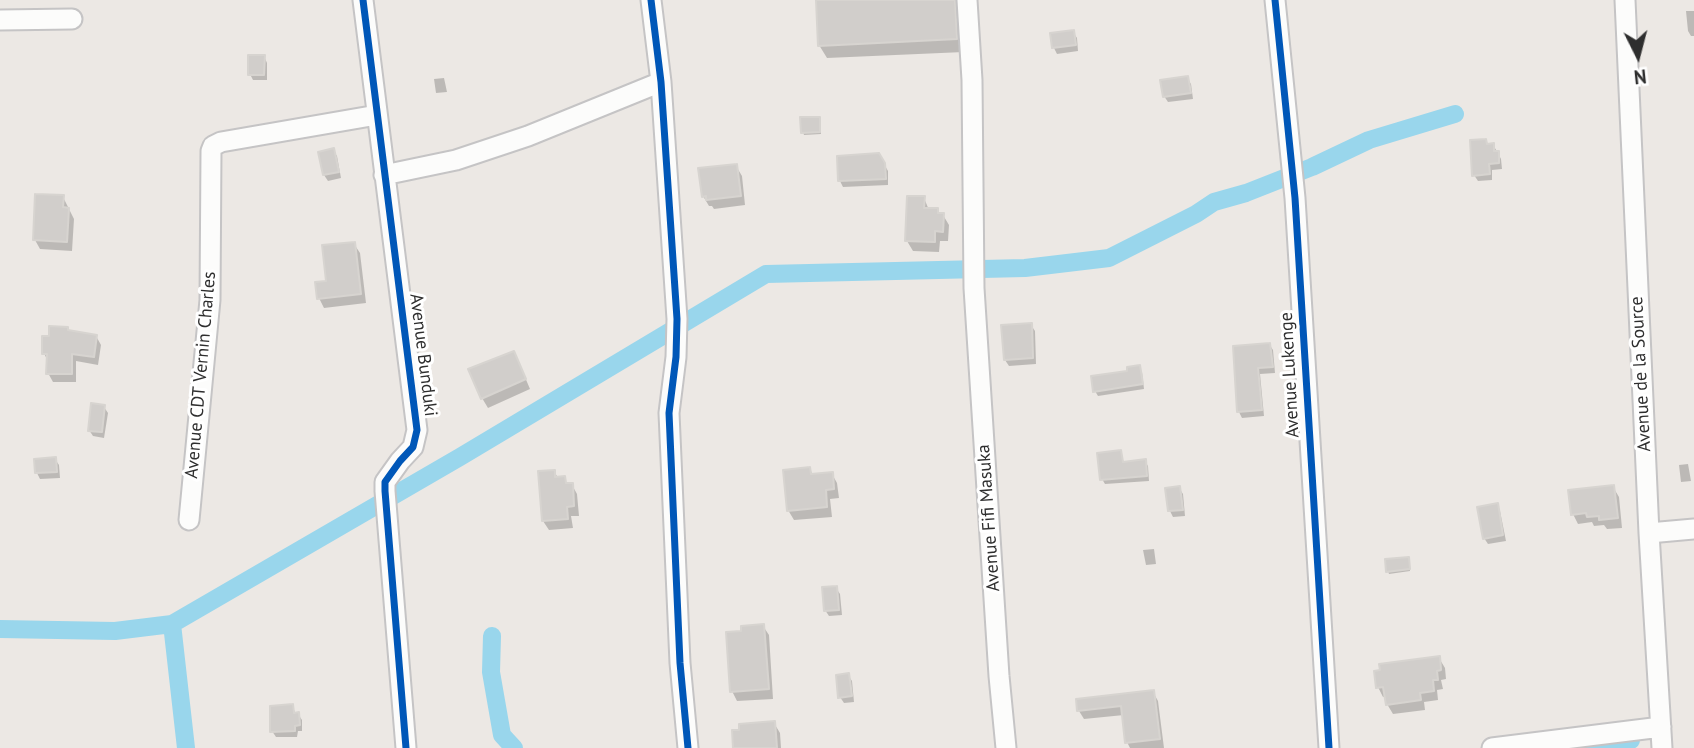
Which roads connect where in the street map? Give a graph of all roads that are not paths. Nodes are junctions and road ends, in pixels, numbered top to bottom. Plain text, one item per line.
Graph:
1 (363, 0) edge
2 (651, 0) edge
3 (967, 0) edge
4 (1275, 0) edge
5 (1625, 0) edge
6 (72, 19) dead end
7 (0, 20) edge
8 (661, 82) junction
9 (377, 115) junction
10 (384, 175) junction
11 (188, 520) dead end
12 (1694, 529) edge
13 (1648, 533) junction
14 (1661, 727) junction
15 (406, 748) edge
16 (688, 748) edge
17 (1006, 748) edge
18 (1329, 748) edge
19 (1492, 748) edge
20 (1662, 748) edge

1 - 9 street, Avenue Bunduki
2 - 8 street
3 - 17 street, Avenue Fifi Masuka
4 - 18 street, Avenue Lukenge
5 - 13 street, Avenue de la Source
6 - 7 street
8 - 10 street
8 - 16 street
9 - 10 street, Avenue Bunduki
9 - 11 street, Avenue CDT Vernin Charles
10 - 15 street, Avenue Bunduki
12 - 13 street
13 - 14 street, Avenue de la Source
14 - 19 street
14 - 20 street, Avenue de la Source

